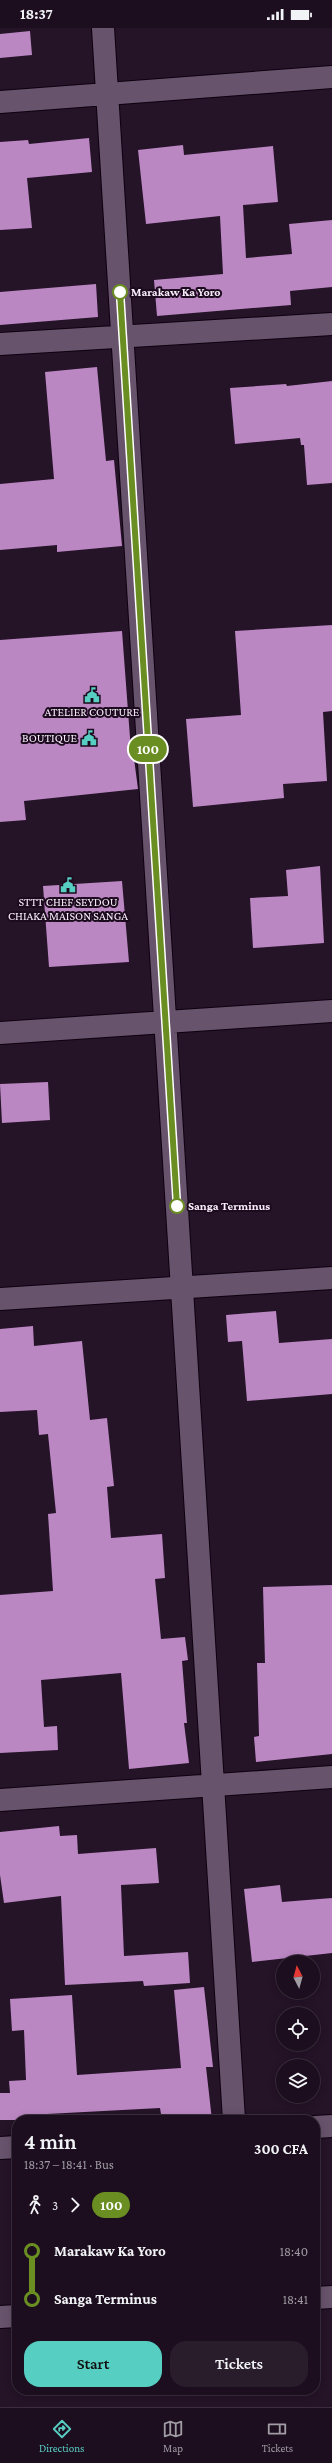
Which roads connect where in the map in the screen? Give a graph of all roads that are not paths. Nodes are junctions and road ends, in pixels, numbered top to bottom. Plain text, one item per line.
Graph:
1 (103, 28) edge
2 (332, 77) edge
3 (107, 95) junction
4 (0, 102) edge
5 (332, 324) edge
6 (122, 337) junction
7 (0, 344) edge
8 (332, 1011) edge
9 (165, 1022) junction
10 (0, 1033) edge
11 (332, 1278) edge
12 (182, 1288) junction
13 (0, 1299) edge
14 (332, 1777) edge
15 (214, 1785) junction
16 (0, 1800) edge
17 (234, 2115) edge
18 (332, 2126) edge
19 (320, 2127) edge
20 (12, 2147) edge
21 (0, 2148) edge
22 (332, 2296) edge
23 (320, 2297) edge
24 (12, 2316) edge
25 (0, 2317) edge

1 - 3 street
2 - 3 street
3 - 4 street
3 - 6 street
5 - 6 street
6 - 7 street
6 - 9 street
8 - 9 street
9 - 10 street
9 - 12 street
11 - 12 street
12 - 13 street
12 - 15 street
14 - 15 street
15 - 16 street
15 - 17 street
18 - 19 street
20 - 21 street
22 - 23 street
24 - 25 street

